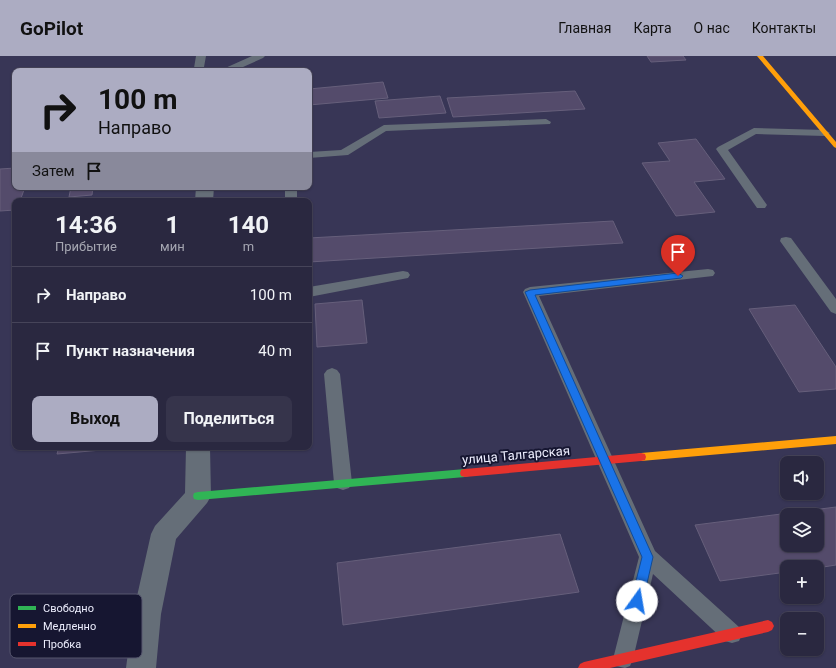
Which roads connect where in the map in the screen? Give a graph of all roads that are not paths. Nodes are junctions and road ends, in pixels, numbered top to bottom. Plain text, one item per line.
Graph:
1 (201, 56) edge
2 (260, 56) edge
3 (760, 56) edge
4 (199, 68) edge
5 (233, 68) edge
6 (546, 122) dead end
7 (825, 133) junction
8 (836, 146) edge
9 (312, 155) edge
10 (761, 205) dead end
11 (786, 241) dead end
12 (708, 273) dead end
13 (404, 275) dead end
14 (312, 291) edge
15 (836, 309) edge
16 (332, 374) dead end
17 (836, 440) edge
18 (198, 450) edge
19 (605, 460) junction
20 (343, 483) junction
21 (198, 496) junction
22 (648, 557) junction
23 (768, 626) dead end
24 (732, 634) junction
25 (624, 659) junction
26 (141, 668) edge
27 (584, 668) edge

1 - 4 lane
2 - 5 lane
3 - 7 street
6 - 9 lane
7 - 8 street
7 - 10 lane
11 - 15 lane
12 - 19 lane
13 - 14 lane
16 - 20 lane
17 - 19 street, улица Талгарская
18 - 21 street
19 - 20 street, улица Талгарская
19 - 22 lane
20 - 21 street, улица Талгарская
21 - 26 street
22 - 24 lane
22 - 25 lane
23 - 24 street
24 - 25 street
25 - 27 street

